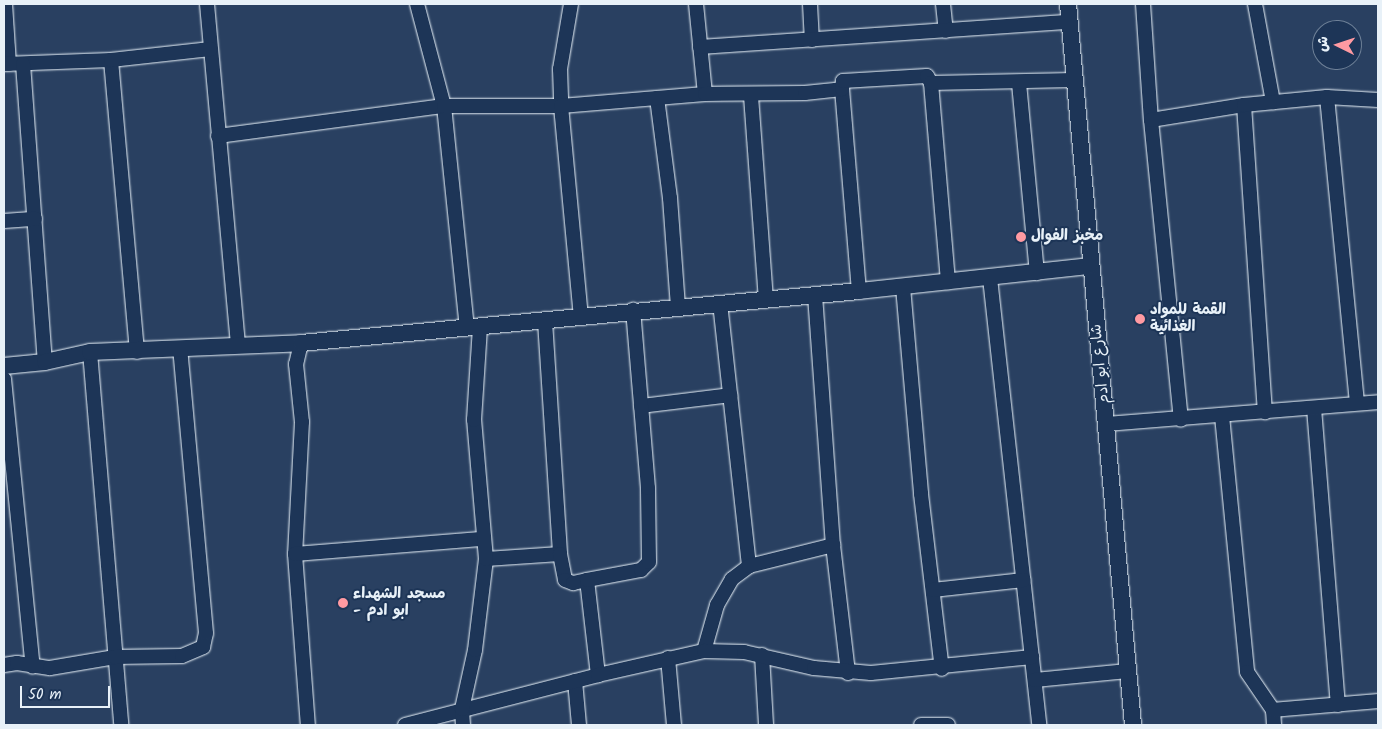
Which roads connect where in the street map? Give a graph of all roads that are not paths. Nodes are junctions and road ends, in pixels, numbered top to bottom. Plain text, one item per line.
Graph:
1 (5, 4) edge
2 (207, 4) edge
3 (417, 4) edge
4 (571, 4) edge
5 (696, 4) edge
6 (810, 4) edge
7 (943, 4) edge
8 (1068, 4) edge
9 (1143, 4) edge
10 (1255, 4) edge
11 (1070, 22) junction
12 (946, 31) junction
13 (812, 40) junction
14 (700, 47) junction
15 (210, 49) junction
16 (111, 60) junction
17 (12, 64) edge
18 (1073, 80) junction
19 (931, 83) junction
20 (1019, 83) junction
21 (842, 89) junction
22 (705, 94) junction
23 (751, 96) junction
24 (1327, 97) junction
25 (657, 98) junction
26 (1378, 100) edge
27 (1273, 102) junction
28 (444, 106) junction
29 (561, 106) junction
30 (1244, 106) junction
31 (1151, 120) junction
32 (218, 136) junction
33 (35, 219) junction
34 (4, 221) edge
35 (1090, 266) junction
36 (1037, 273) junction
37 (990, 278) junction
38 (948, 282) junction
39 (903, 287) junction
40 (858, 291) junction
41 (815, 295) junction
42 (766, 299) junction
43 (720, 303) junction
44 (678, 308) junction
45 (633, 310) junction
46 (581, 316) junction
47 (545, 321) junction
48 (474, 326) junction
49 (300, 343) junction
50 (238, 346) junction
51 (180, 350) junction
52 (90, 352) junction
53 (138, 352) junction
54 (45, 362) junction
55 (4, 366) edge
56 (4, 379) edge
57 (730, 395) junction
58 (1378, 402) edge
59 (1357, 403) junction
60 (641, 406) junction
61 (1314, 408) junction
62 (1265, 412) junction
63 (1222, 416) junction
64 (1181, 420) junction
65 (1107, 424) junction
66 (483, 539) junction
67 (833, 546) junction
68 (295, 554) junction
69 (560, 554) junction
70 (486, 559) junction
71 (749, 566) junction
72 (587, 580) junction
73 (1023, 580) junction
74 (933, 590) junction
75 (704, 652) junction
76 (762, 655) junction
77 (114, 657) junction
78 (668, 658) junction
79 (1032, 658) junction
80 (4, 665) edge
81 (33, 667) junction
82 (942, 669) junction
83 (1128, 671) junction
84 (848, 673) junction
85 (598, 675) junction
86 (1034, 680) junction
87 (575, 681) junction
88 (1378, 701) edge
89 (1338, 705) junction
90 (462, 709) junction
91 (1273, 710) junction
92 (121, 725) edge
93 (308, 725) edge
94 (406, 725) edge
95 (462, 725) edge
96 (579, 725) edge
97 (674, 725) edge
98 (766, 725) edge
99 (921, 725) edge
100 (945, 725) edge
101 (1034, 725) edge
102 (1039, 725) edge
103 (1133, 725) edge
104 (1274, 725) edge

1 - 17 street
2 - 15 street
3 - 28 street
4 - 29 street
5 - 14 street
6 - 13 street
7 - 12 street
8 - 11 street, شارع ابو ادم
9 - 31 street
10 - 27 street
11 - 12 street
11 - 18 street, شارع ابو ادم
12 - 13 street
13 - 14 street
14 - 22 street
15 - 16 street
15 - 32 street
16 - 17 street
16 - 53 street
17 - 33 street
18 - 20 street
18 - 35 street, شارع ابو ادم
19 - 20 street
19 - 21 street
19 - 38 street
20 - 36 street
21 - 23 street
21 - 40 street
22 - 23 street
22 - 25 street
23 - 42 street
24 - 26 street
24 - 27 street
24 - 59 street
25 - 29 street
25 - 44 street
27 - 30 street
28 - 29 street
28 - 32 street
28 - 48 street
29 - 46 street
30 - 31 street
30 - 62 street
31 - 64 street
32 - 50 street
33 - 34 street
33 - 54 street
35 - 36 street
35 - 65 street, شارع ابو ادم
36 - 37 street
37 - 38 street
37 - 73 street
38 - 39 street
39 - 40 street
39 - 74 street
40 - 41 street
41 - 42 street
41 - 67 street
42 - 43 street
43 - 44 street
43 - 57 street
44 - 45 street
45 - 46 street
45 - 60 street
46 - 47 street
47 - 48 street
47 - 69 street
48 - 49 street
48 - 66 street
49 - 50 street
49 - 68 street
50 - 51 street
51 - 53 street
51 - 77 street
52 - 53 street
52 - 54 street
52 - 77 street
54 - 55 street
56 - 81 street
57 - 60 street
57 - 71 street
58 - 59 street
59 - 61 street
60 - 72 street
61 - 62 street
61 - 89 street
62 - 63 street
63 - 64 street
63 - 91 street
64 - 65 street
65 - 83 street, شارع ابو ادم
66 - 68 street
66 - 70 street
67 - 71 street
67 - 84 street
68 - 93 street
69 - 70 street
69 - 72 street
70 - 90 street
71 - 75 street
72 - 85 street
73 - 74 street
73 - 79 street
74 - 82 street
75 - 76 street
75 - 78 street
76 - 84 street
76 - 98 street
77 - 81 street
77 - 92 street
78 - 85 street
78 - 97 street
79 - 82 street
79 - 86 street
80 - 81 street
82 - 84 street
83 - 86 street
83 - 103 street, شارع ابو ادم
85 - 87 street
86 - 102 street
87 - 90 street
87 - 96 street
88 - 89 street
89 - 91 street
90 - 94 street
90 - 95 street
91 - 104 street
99 - 100 street
101 - 102 street

